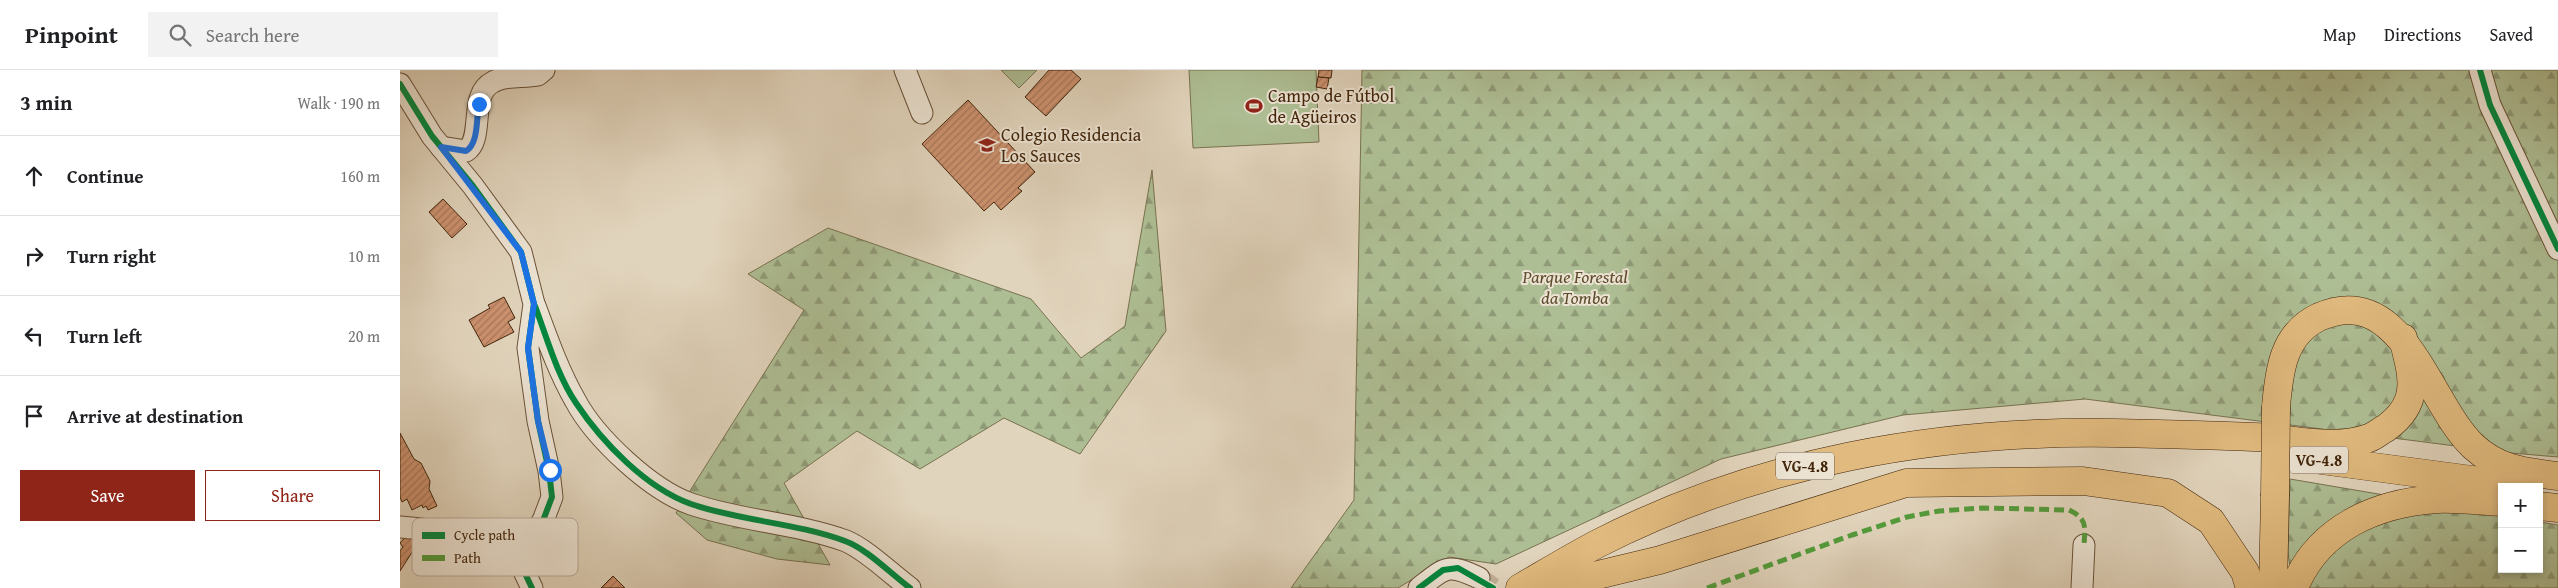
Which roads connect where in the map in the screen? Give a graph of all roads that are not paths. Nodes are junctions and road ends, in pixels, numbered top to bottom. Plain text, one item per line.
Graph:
1 (544, 70) edge
2 (905, 70) edge
3 (2480, 70) edge
4 (400, 84) edge
5 (922, 113) dead end
6 (441, 147) junction
7 (2558, 249) edge
8 (534, 304) junction
9 (2403, 338) junction
10 (2114, 433) junction
11 (2558, 476) edge
12 (2498, 483) edge
13 (2543, 489) edge
14 (2558, 491) edge
15 (2498, 502) edge
16 (2543, 506) edge
17 (2558, 508) edge
18 (544, 518) edge
19 (2084, 546) dead end
20 (526, 576) edge
21 (1479, 578) tunnel mouth
22 (532, 588) edge
23 (910, 588) edge
24 (1419, 588) edge
25 (1520, 588) edge
26 (1557, 588) edge
27 (2082, 588) edge
28 (2250, 588) edge
29 (2273, 588) edge
30 (2294, 588) edge

1 - 6 street
2 - 5 street
3 - 7 street
4 - 6 street
6 - 8 street
8 - 18 street
8 - 23 street
9 - 10 highway
9 - 11 highway
9 - 29 highway, bridge
10 - 12 highway, VG-4.8
10 - 25 highway, VG-4.8
13 - 14 highway
15 - 30 highway
16 - 17 highway
19 - 27 street
20 - 22 street
21 - 24 street
26 - 28 highway

